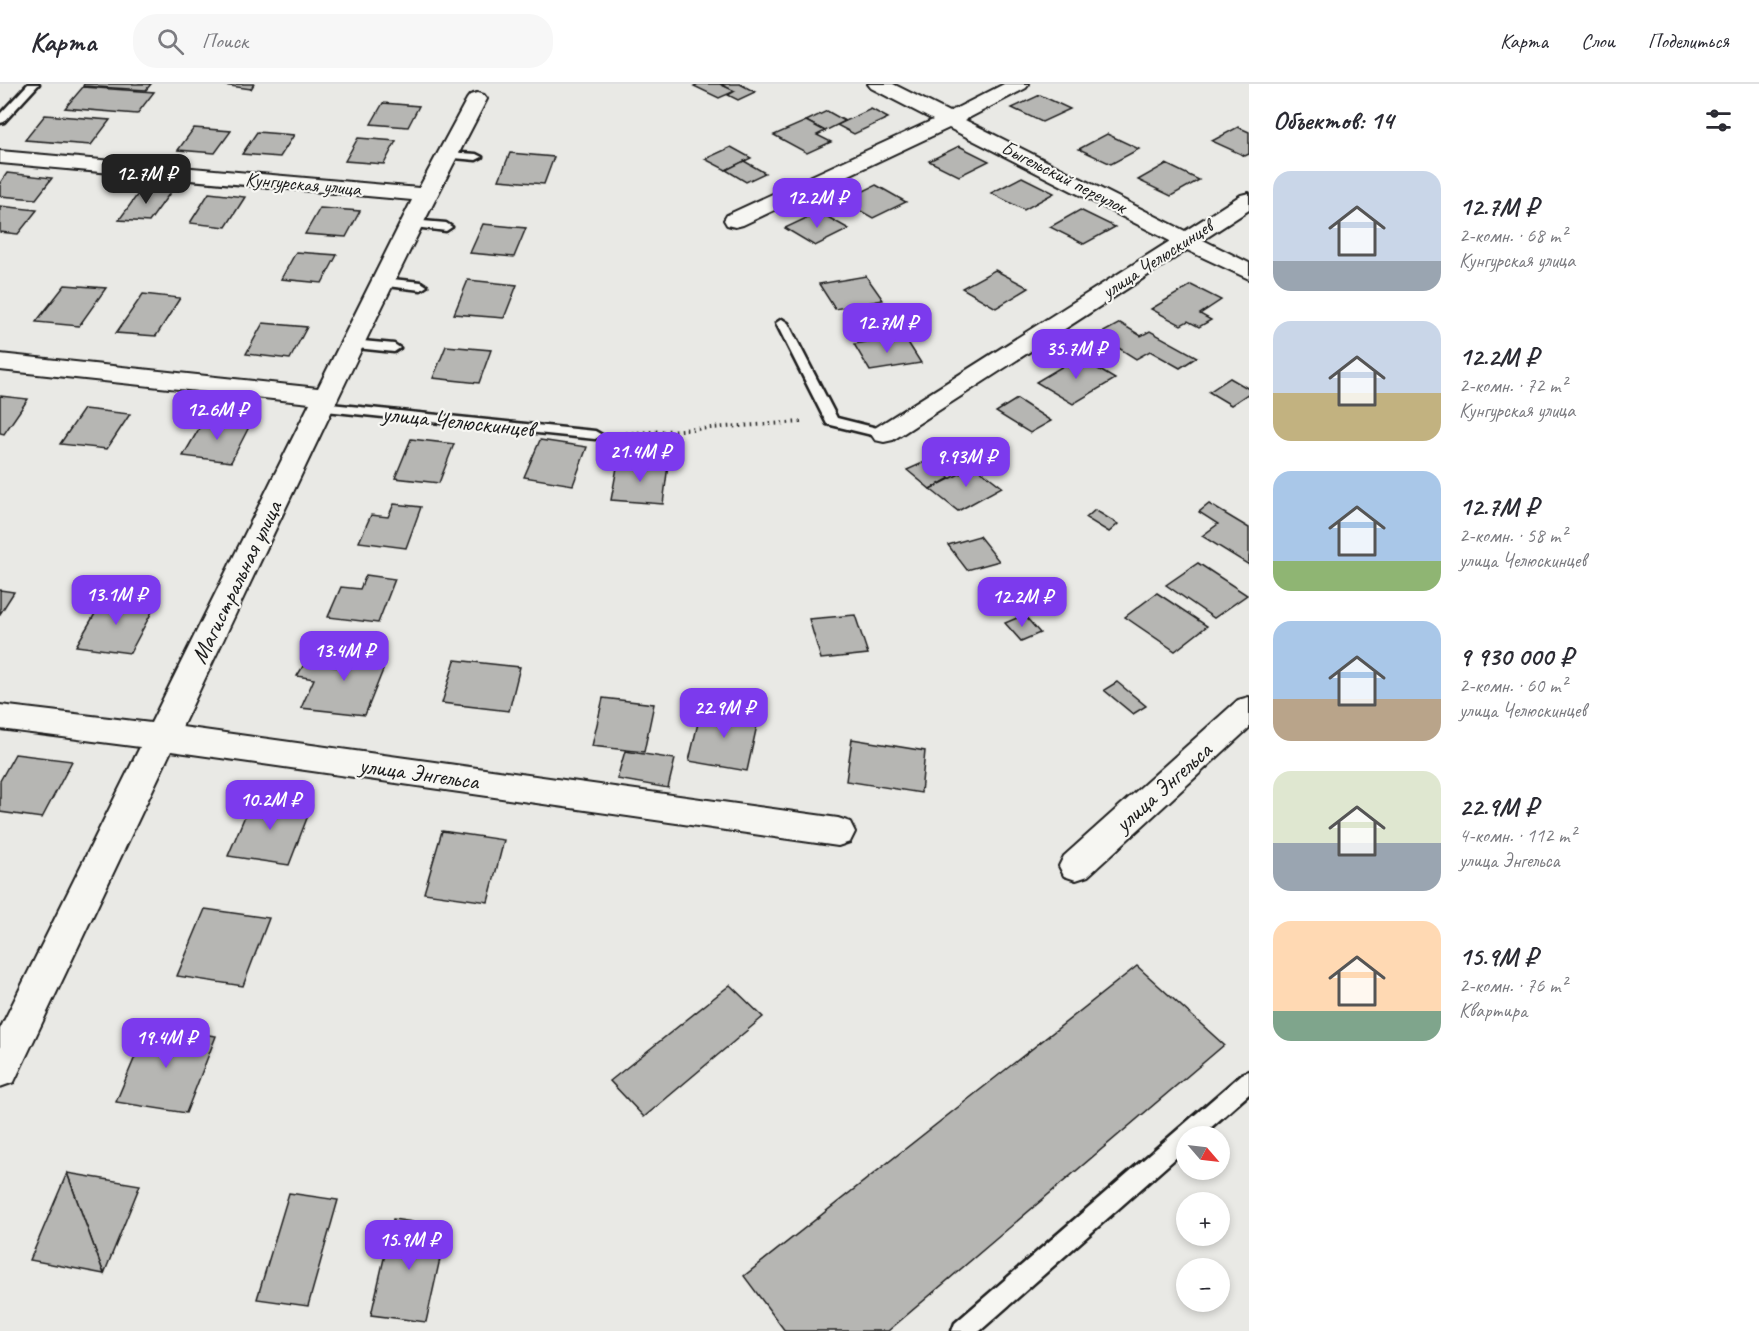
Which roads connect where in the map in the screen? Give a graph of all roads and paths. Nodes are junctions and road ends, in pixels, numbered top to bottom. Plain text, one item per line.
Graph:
1 (34, 84) edge
2 (878, 84) edge
3 (1020, 84) edge
4 (477, 99) dead end
5 (0, 120) edge
6 (949, 120) junction
7 (447, 155) junction
8 (0, 157) edge
9 (476, 157) dead end
10 (426, 195) junction
11 (1249, 200) edge
12 (735, 220) dead end
13 (411, 224) junction
14 (446, 227) dead end
15 (1188, 240) junction
16 (1249, 272) edge
17 (382, 282) junction
18 (421, 286) dead end
19 (782, 323) dead end
20 (352, 344) junction
21 (394, 348) dead end
22 (0, 362) edge
23 (324, 402) junction
24 (832, 421) junction
25 (884, 434) joint
26 (595, 435) joint
27 (1249, 708) edge
28 (0, 717) edge
29 (161, 737) junction
30 (838, 832) dead end
31 (1076, 866) dead end
32 (0, 1069) edge
33 (1249, 1080) edge
34 (963, 1331) edge

1 - 5 lane
2 - 6 street, Быгельский переулок
3 - 6 street
4 - 7 street, Магистральная улица
6 - 12 street
6 - 15 street, Быгельский переулок
7 - 9 lane
7 - 10 street, Магистральная улица
8 - 10 street, Кунгурская улица
10 - 13 street, Магистральная улица
11 - 15 street, улица Челюскинцев
13 - 14 lane
13 - 17 street, Магистральная улица
15 - 16 street, Быгельский переулок
15 - 25 street, улица Челюскинцев
17 - 18 lane
17 - 20 street, Магистральная улица
19 - 24 lane
20 - 21 lane
20 - 23 street, Магистральная улица
22 - 23 street, улица Челюскинцев
23 - 26 lane, улица Челюскинцев
23 - 29 street, Магистральная улица
24 - 25 lane
24 - 26 path
27 - 31 street, улица Энгельса
28 - 29 street, улица Энгельса
29 - 30 street, улица Энгельса
29 - 32 street, Магистральная улица
33 - 34 lane

